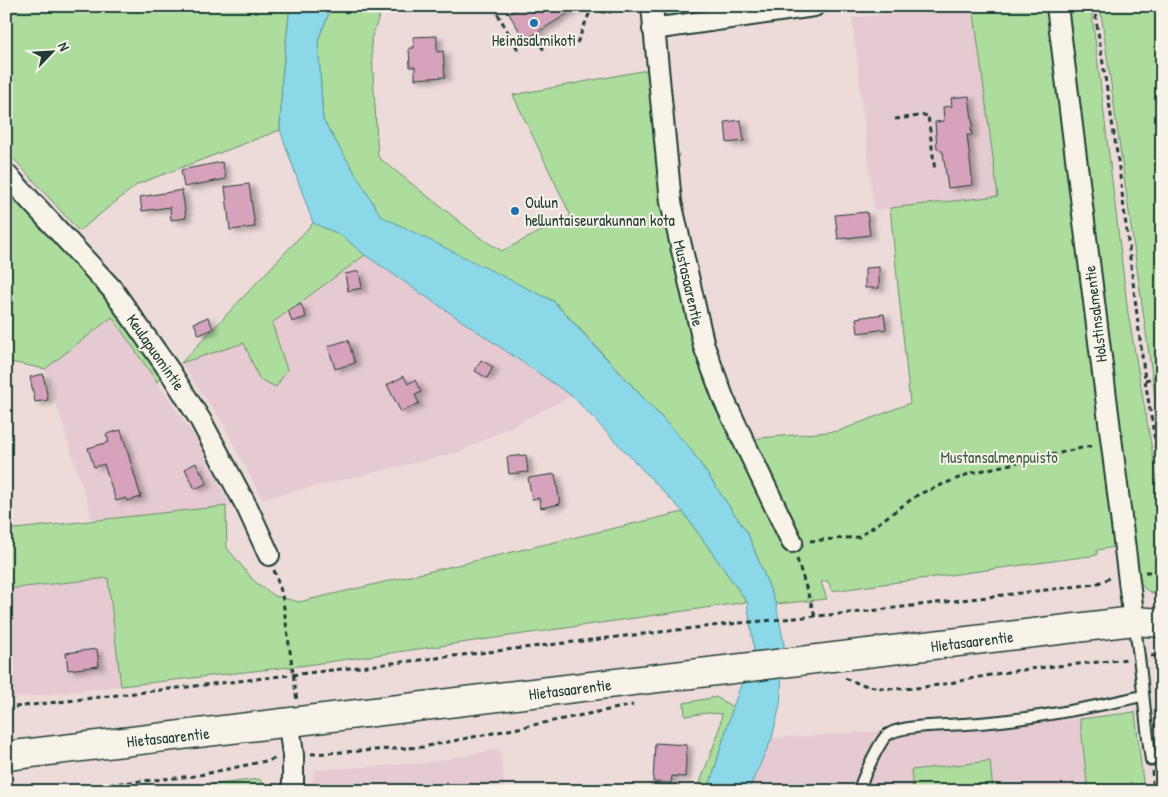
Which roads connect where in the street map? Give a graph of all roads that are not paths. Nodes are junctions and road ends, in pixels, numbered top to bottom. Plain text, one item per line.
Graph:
1 (652, 6) edge
2 (814, 6) edge
3 (1057, 6) edge
4 (653, 29) junction
5 (6, 174) edge
6 (792, 542) road end
7 (269, 555) road end
8 (1162, 612) edge
9 (1134, 621) junction
10 (1162, 623) edge
11 (1142, 696) junction
12 (295, 723) junction
13 (6, 756) edge
14 (1151, 760) dead end
15 (293, 791) edge
16 (859, 791) edge

1 - 4 street, Mustasaarentie
2 - 4 street
3 - 9 street, Holstinsalmentie
4 - 6 street, Mustasaarentie
5 - 7 street, Keulapuomintie
8 - 9 street, Hietasaarentie
9 - 10 street, Hietasaarentie
9 - 11 lane
9 - 12 street, Hietasaarentie
11 - 14 lane
11 - 16 lane
12 - 13 street, Hietasaarentie
12 - 15 street

